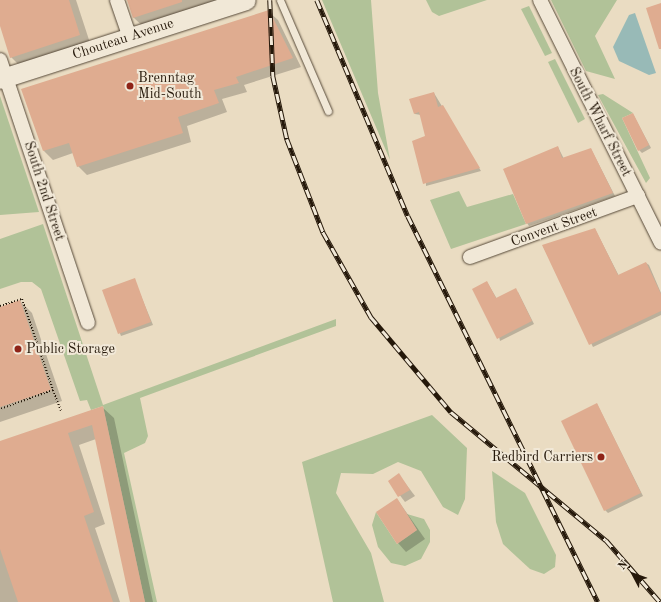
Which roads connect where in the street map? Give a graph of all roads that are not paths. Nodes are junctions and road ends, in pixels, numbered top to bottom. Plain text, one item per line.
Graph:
1 (117, 0) edge
2 (246, 0) edge
3 (280, 0) edge
4 (540, 0) edge
5 (130, 37) junction
6 (2, 72) edge
7 (328, 111) dead end
8 (638, 196) junction
9 (661, 243) edge
10 (470, 257) dead end
11 (88, 323) dead end

1 - 5 street
2 - 5 street, Chouteau Avenue
3 - 7 lane
4 - 8 street, South Wharf Street
5 - 6 street, Chouteau Avenue
6 - 11 street, South 2nd Street
8 - 9 street, South Wharf Street
8 - 10 street, Convent Street

